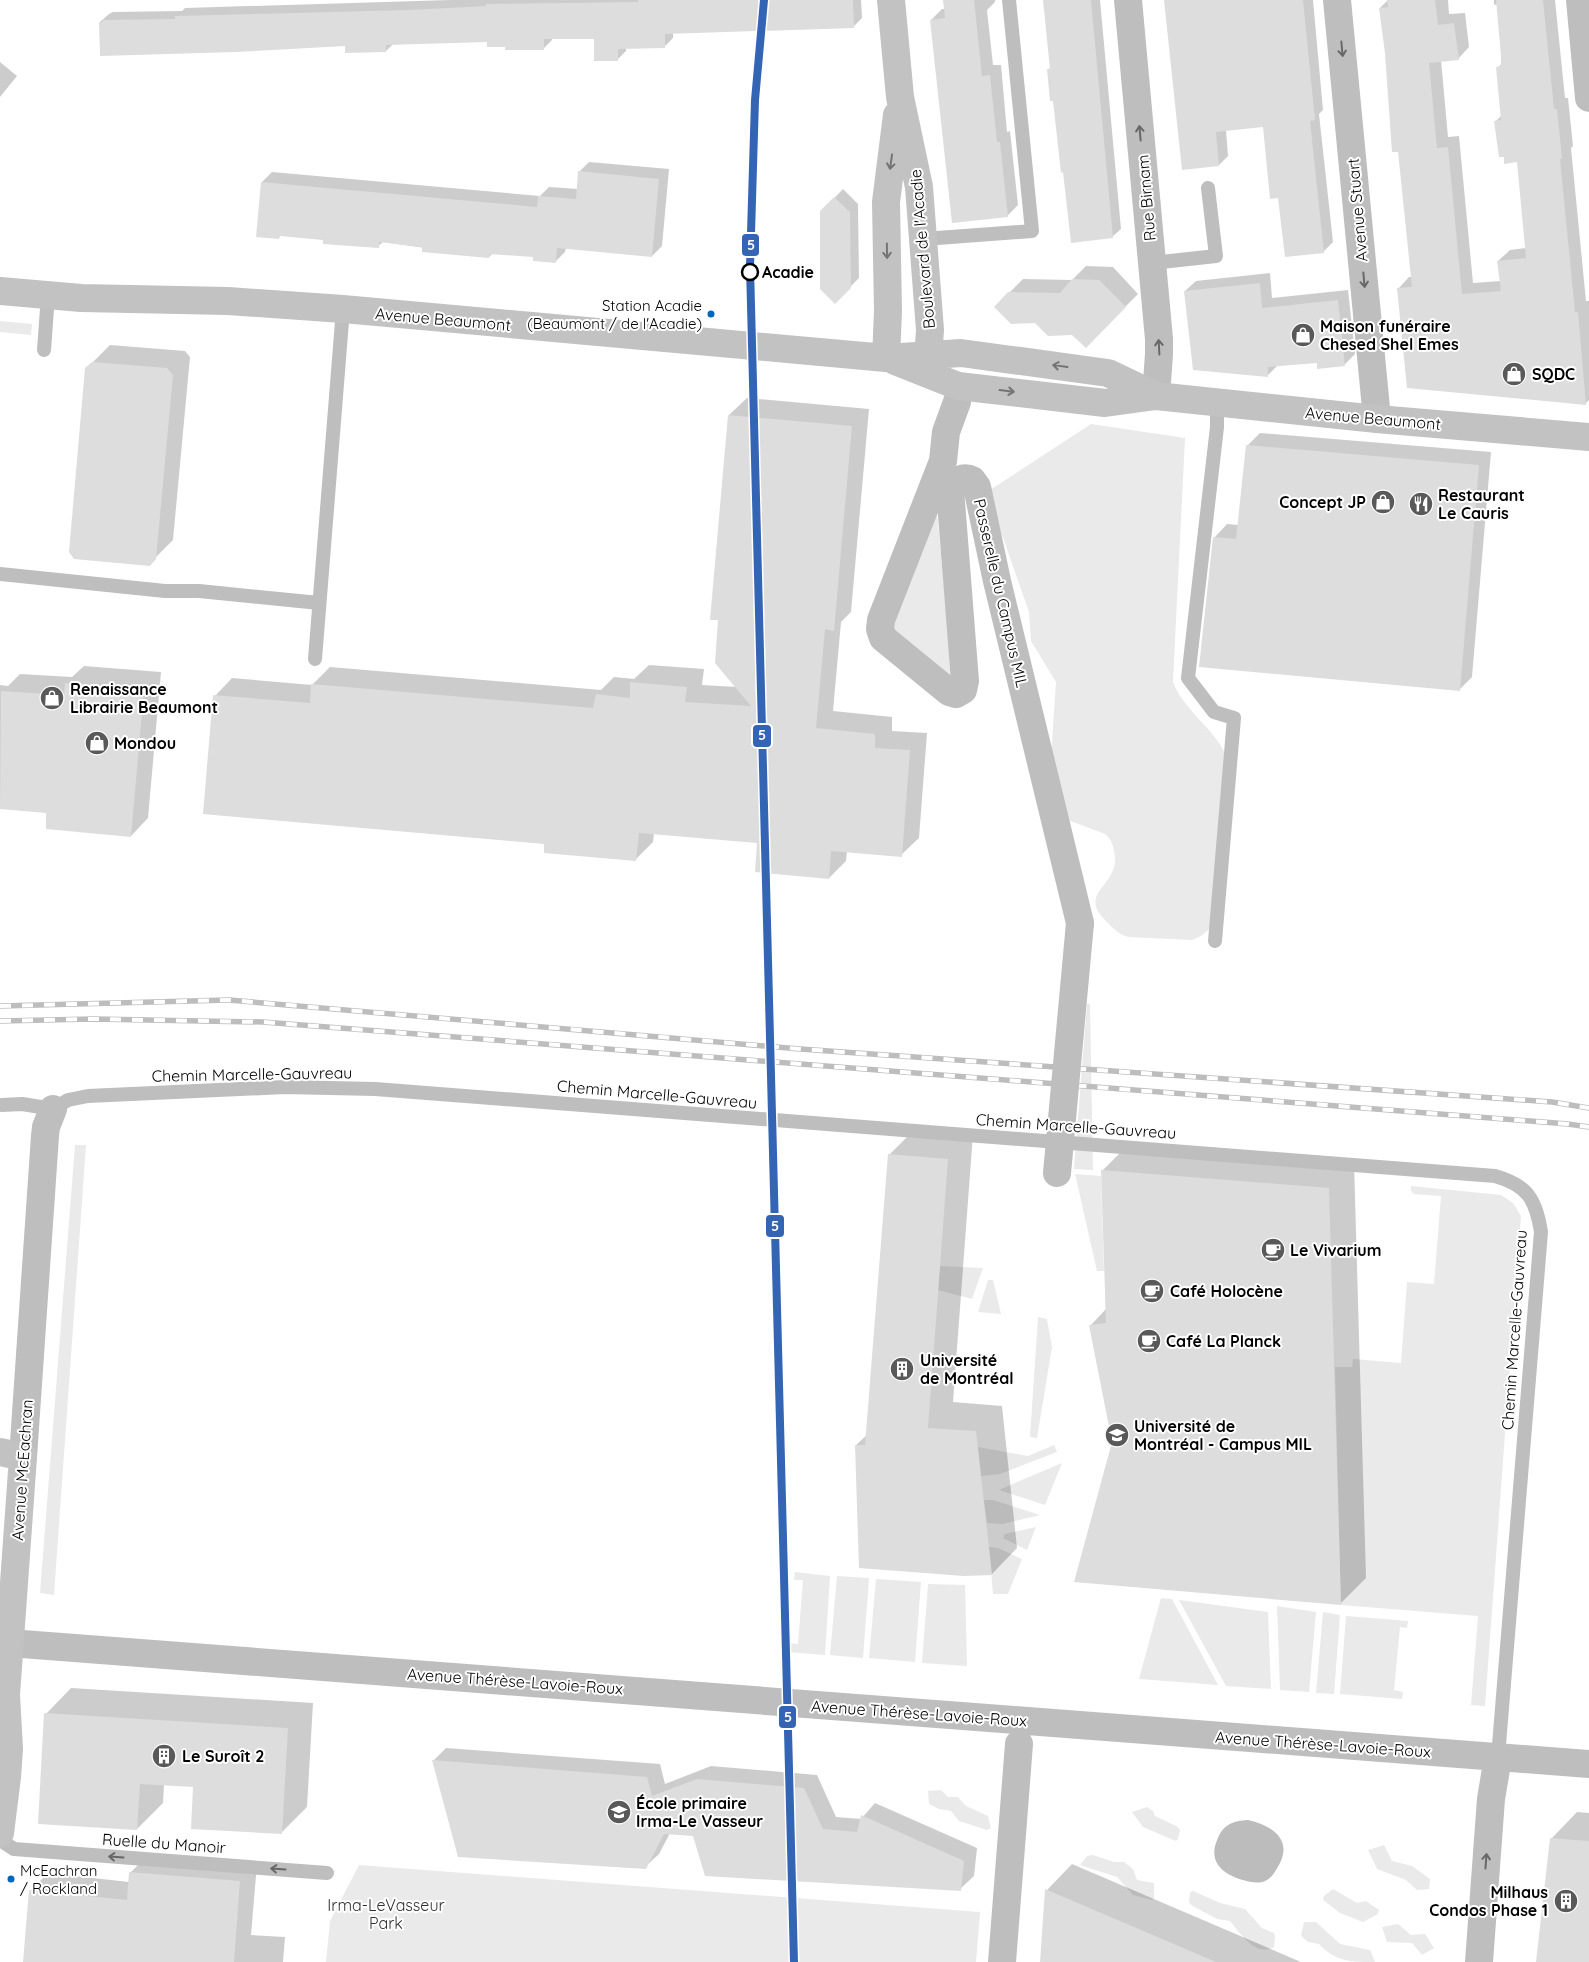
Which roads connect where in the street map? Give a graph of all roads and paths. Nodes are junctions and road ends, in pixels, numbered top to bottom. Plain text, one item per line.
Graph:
1 (891, 0) edge
2 (1009, 0) edge
3 (1128, 0) edge
4 (1337, 0) edge
5 (1580, 0) edge
6 (900, 97) junction
7 (1589, 98) edge
8 (1208, 188) dead end
9 (924, 239) junction
10 (1152, 264) junction
11 (0, 291) edge
12 (48, 295) junction
13 (343, 310) junction
14 (44, 350) dead end
15 (886, 358) junction
16 (928, 364) junction
17 (1156, 396) junction
18 (957, 402) dead end
19 (1217, 402) junction
20 (1378, 419) junction
21 (1589, 437) edge
22 (0, 574) edge
23 (319, 603) junction
24 (315, 659) dead end
25 (1215, 941) dead end
26 (2, 1105) dead end
27 (53, 1109) junction
28 (1057, 1173) dead end
29 (12, 1454) edge
30 (9, 1643) junction
31 (4, 1734) edge
32 (1019, 1744) dead end
33 (1498, 1757) junction
34 (1589, 1764) edge
35 (0, 1833) edge
36 (0, 1840) edge
37 (327, 1873) dead end
38 (1002, 1962) edge
39 (1479, 1962) edge

1 - 6 street, Boulevard de l'Acadie
2 - 9 lane
10 -> 3 street, Rue Birnam
4 -> 20 street, Avenue Stuart
5 - 7 street
6 - 9 street, Boulevard de l'Acadie
6 -> 15 street, Boulevard de l'Acadie
8 - 10 lane
9 - 16 street, Boulevard de l'Acadie
17 -> 10 street, Rue Birnam
11 - 12 street, Avenue Beaumont
12 - 13 street, Avenue Beaumont
12 - 14 lane
13 - 15 street, Avenue Beaumont
13 - 23 lane
15 - 16 street, Avenue Beaumont
16 - 17 street, Avenue Beaumont
17 - 19 street, Avenue Beaumont
18 - 28 street, Passerelle du Campus MIL, bridge
19 - 20 street, Avenue Beaumont
19 - 25 lane
20 - 21 street, Avenue Beaumont
22 - 23 lane
23 - 24 lane
26 - 27 lane
27 - 29 street, Avenue McEachran
27 - 33 lane, Chemin Marcelle-Gauvreau
29 - 30 street, Avenue McEachran
30 - 31 street, Avenue McEachran
30 - 33 street, Avenue Thérèse-Lavoie-Roux
31 - 35 street, Avenue McEachran
32 - 38 street
33 - 34 street, Avenue Thérèse-Lavoie-Roux
39 -> 33 street
37 -> 36 lane, Ruelle du Manoir

